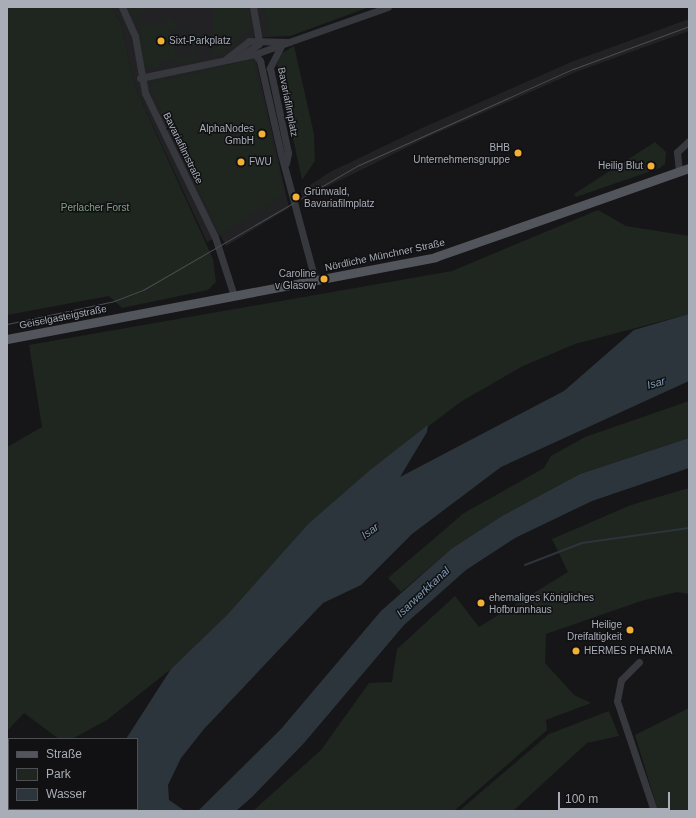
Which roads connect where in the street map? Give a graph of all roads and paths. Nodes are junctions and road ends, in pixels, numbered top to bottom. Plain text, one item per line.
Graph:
1 (122, 7) edge
2 (254, 7) edge
3 (388, 7) edge
4 (259, 42) junction
5 (289, 42) junction
6 (281, 46) junction
7 (270, 50) junction
8 (256, 54) junction
9 (238, 57) junction
10 (224, 60) junction
11 (140, 78) junction
12 (689, 141) edge
13 (286, 163) junction
14 (689, 168) edge
15 (679, 171) junction
16 (320, 280) junction
17 (234, 296) junction
18 (122, 317) joint
19 (7, 339) edge
20 (639, 662) dead end
21 (654, 811) edge

1 - 11 street, Bavariafilmstraße
2 - 4 street
3 - 5 street
4 - 5 street
4 - 7 street
4 - 9 street
4 - 10 street
5 - 6 street
6 - 7 street
6 - 13 street, Bavariafilmplatz
7 - 8 street
8 - 9 street
8 - 13 street, Bavariafilmplatz
9 - 10 street
10 - 11 street
11 - 17 street, Bavariafilmstraße
12 - 15 street
13 - 16 street, Bavariafilmplatz
14 - 15 main road, Nördliche Münchner Straße
15 - 16 main road, Nördliche Münchner Straße
16 - 17 main road, Nördliche Münchner Straße
17 - 18 main road, Nördliche Münchner Straße
18 - 19 main road, Geiselgasteigstraße
20 - 21 street

